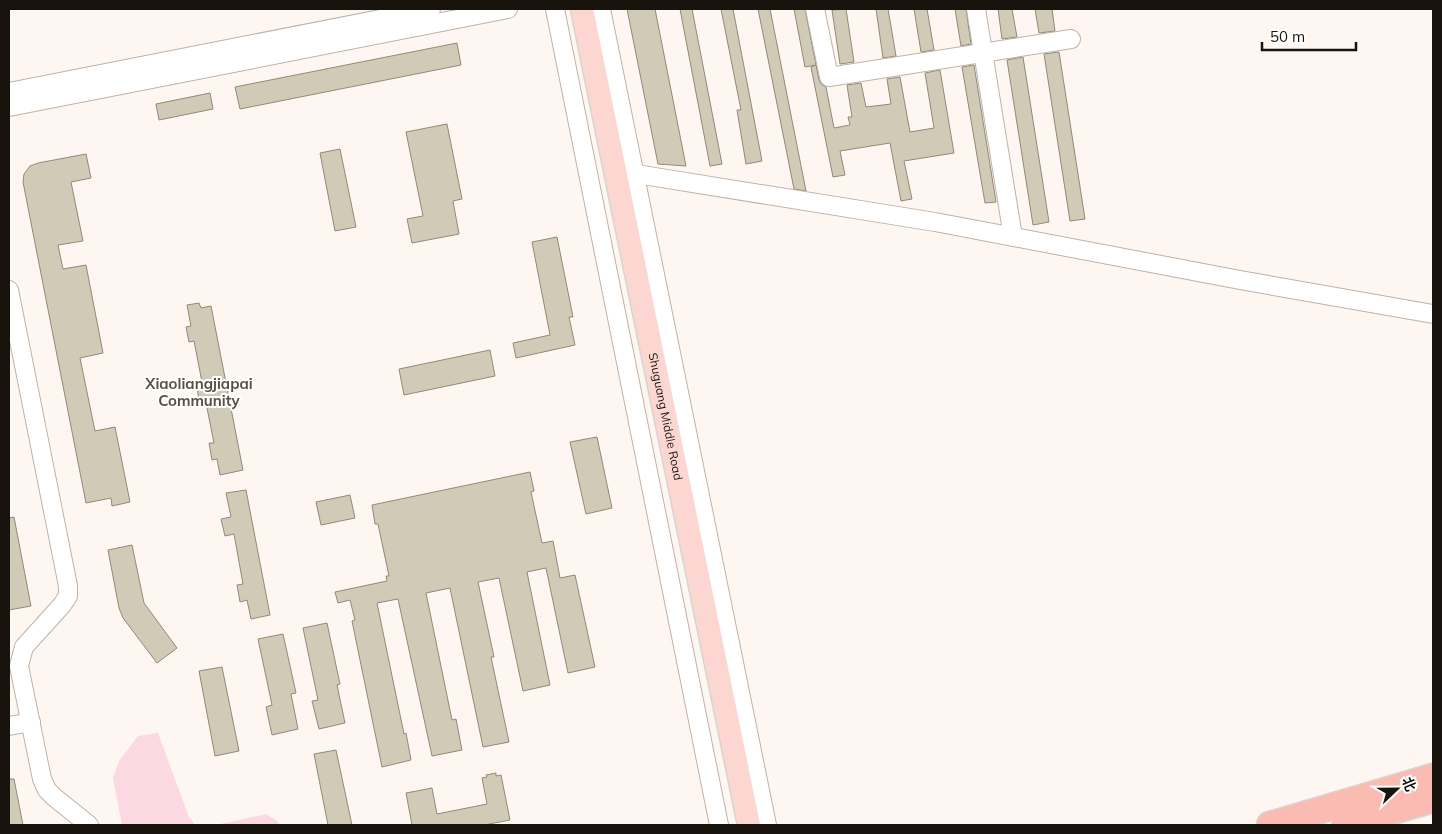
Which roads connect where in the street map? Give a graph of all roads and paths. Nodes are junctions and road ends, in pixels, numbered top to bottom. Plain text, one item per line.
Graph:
1 (431, 9) edge
2 (508, 9) edge
3 (555, 9) edge
4 (569, 9) edge
5 (582, 9) edge
6 (601, 9) edge
7 (815, 9) edge
8 (976, 9) edge
9 (1071, 38) dead end
10 (983, 52) junction
11 (9, 92) edge
12 (9, 107) edge
13 (625, 172) junction
14 (1013, 237) junction
15 (9, 290) edge
16 (1433, 314) edge
17 (30, 722) junction
18 (9, 726) edge
19 (1433, 777) edge
20 (1433, 799) edge
21 (89, 825) edge
22 (719, 825) edge
23 (735, 825) edge
24 (749, 825) edge
25 (767, 825) edge
26 (1270, 825) edge
27 (1345, 825) edge

1 - 11 street
2 - 12 street
3 - 22 street
4 - 23 main road, Shuguang Middle Road
5 - 13 main road, Shuguang Middle Road
6 - 13 street
7 - 10 street
8 - 10 street
9 - 10 street
10 - 14 street
13 - 14 street
13 - 24 main road, Shuguang Middle Road
13 - 25 street
14 - 16 street
15 - 17 street
17 - 18 street
17 - 21 street
19 - 26 highway
20 - 27 highway

